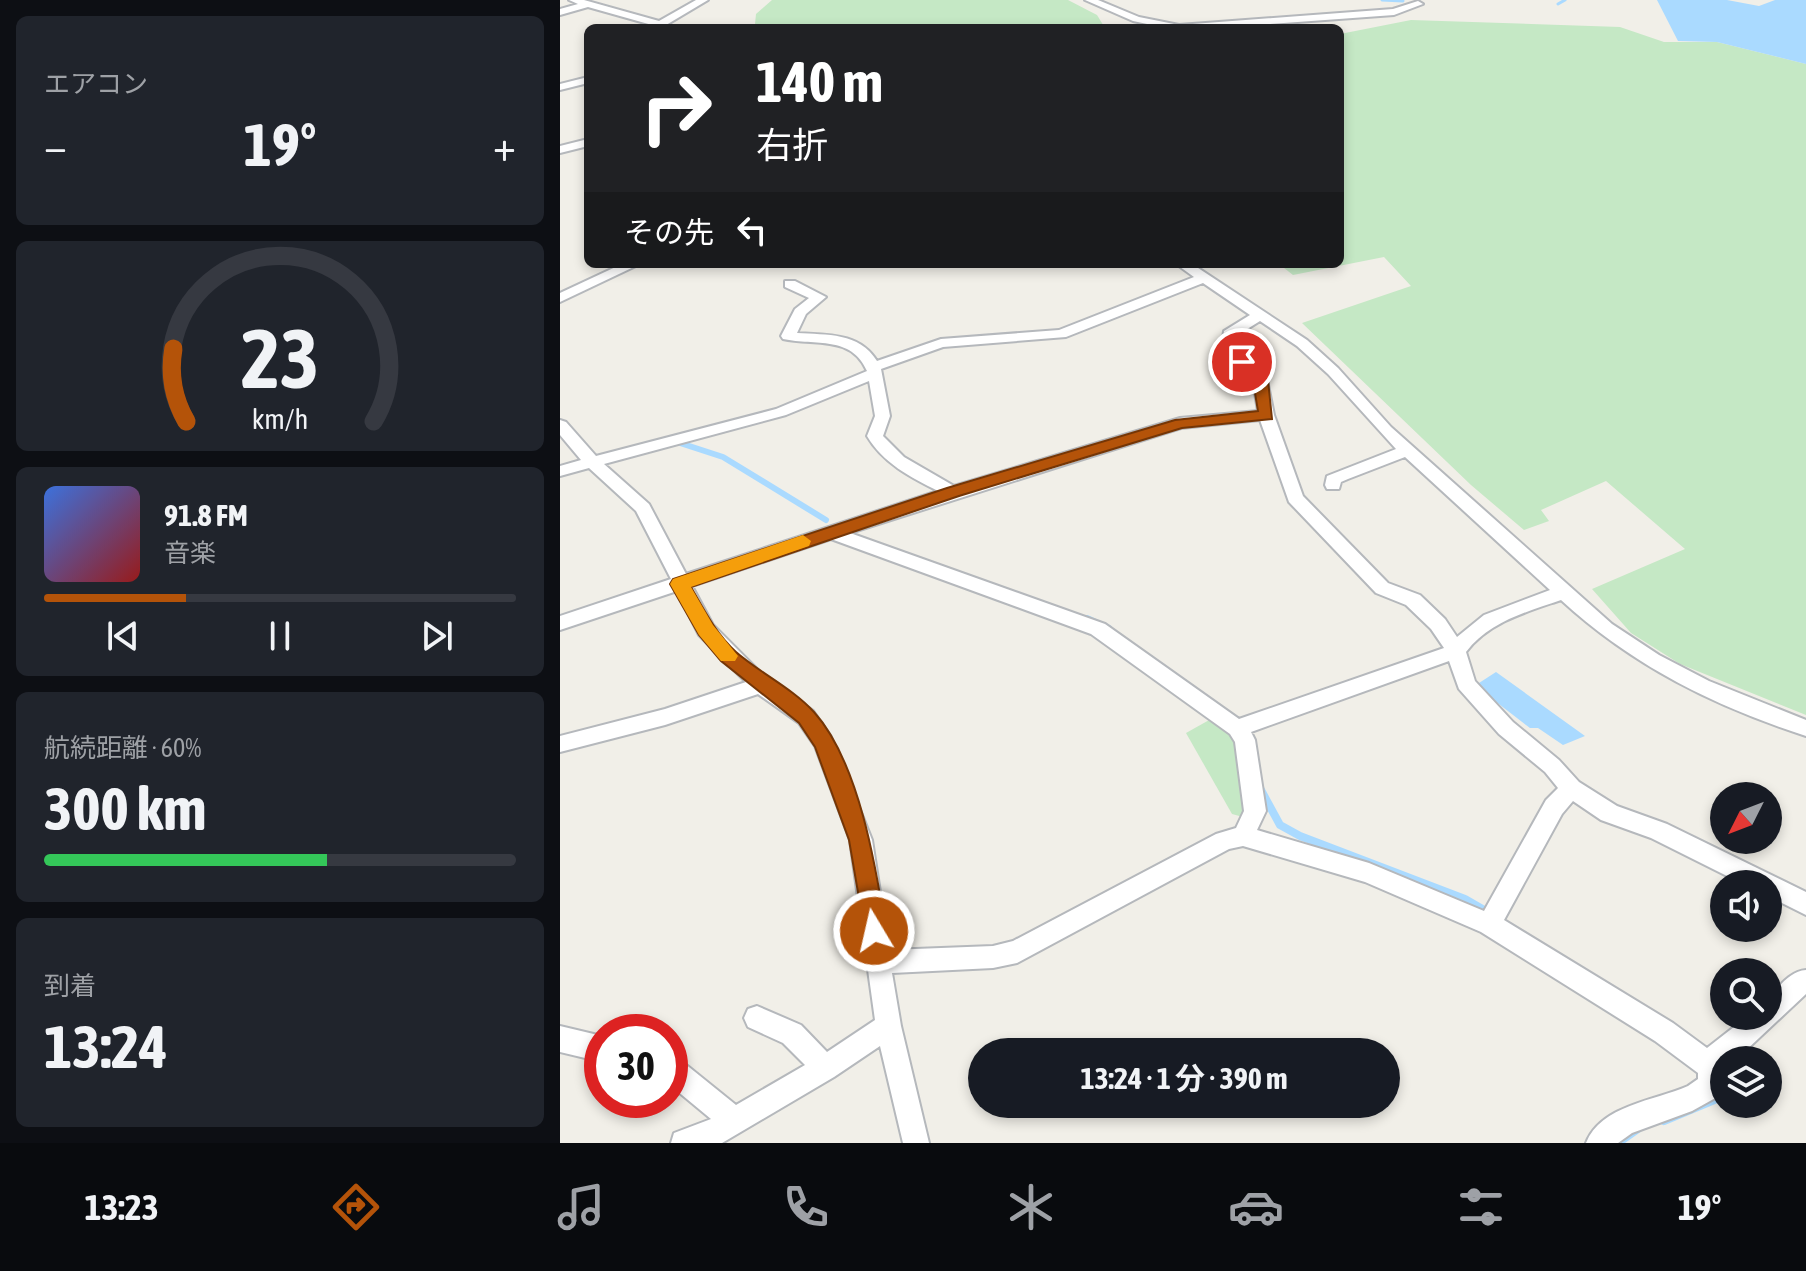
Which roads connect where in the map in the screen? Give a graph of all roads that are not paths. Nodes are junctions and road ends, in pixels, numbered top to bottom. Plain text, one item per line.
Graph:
1 (574, 0) edge
2 (631, 0) edge
3 (703, 0) edge
4 (1090, 0) edge
5 (1418, 4) dead end
6 (585, 5) junction
7 (606, 11) junction
8 (560, 12) edge
9 (649, 24) edge
10 (660, 24) edge
11 (1135, 24) edge
12 (1233, 24) edge
13 (584, 81) edge
14 (560, 87) edge
15 (584, 143) edge
16 (560, 150) edge
17 (624, 268) edge
18 (1189, 268) edge
19 (1204, 278) junction
20 (790, 284) dead end
21 (560, 298) edge
22 (1260, 315) junction
23 (876, 370) junction
24 (1266, 415) junction
25 (560, 425) edge
26 (1408, 450) junction
27 (592, 462) junction
28 (560, 471) edge
29 (1333, 485) dead end
30 (953, 492) junction
31 (830, 532) junction
32 (680, 584) junction
33 (1565, 592) junction
34 (560, 623) edge
35 (1456, 651) junction
36 (761, 685) junction
37 (1237, 728) junction
38 (1806, 728) edge
39 (560, 744) edge
40 (1571, 788) junction
41 (1243, 836) junction
42 (1737, 870) edge
43 (1782, 892) edge
44 (1806, 904) edge
45 (1492, 917) junction
46 (879, 962) junction
47 (1806, 982) edge
48 (757, 1018) dead end
49 (888, 1026) junction
50 (560, 1039) edge
51 (584, 1045) edge
52 (1730, 1046) edge
53 (1710, 1058) edge
54 (825, 1068) junction
55 (688, 1083) edge
56 (1710, 1087) edge
57 (733, 1120) junction
58 (684, 1143) edge
59 (916, 1143) edge
60 (1599, 1143) edge

1 - 6 street
2 - 7 street
3 - 10 street
4 - 11 street
5 - 12 street
6 - 7 street
6 - 8 street
7 - 9 street
13 - 14 street
15 - 16 street
17 - 21 street
18 - 19 street
19 - 22 street
19 - 23 street
20 - 23 street
22 - 24 street
22 - 26 street
23 - 27 street
23 - 30 street
24 - 30 street
24 - 35 street
25 - 27 street
26 - 29 street
26 - 33 street
27 - 28 street
27 - 32 street
30 - 31 street
31 - 32 street
31 - 37 street
32 - 34 street
32 - 36 street
33 - 35 street
33 - 38 street
35 - 37 street
35 - 40 street
36 - 39 street
36 - 46 street
37 - 41 street
40 - 42 street
40 - 45 street
41 - 45 street
41 - 46 street
43 - 44 street
45 - 53 street
46 - 49 street
47 - 52 street
48 - 54 street
49 - 54 street
49 - 59 street
50 - 51 street
54 - 57 street
55 - 57 street
56 - 60 street
57 - 58 street

